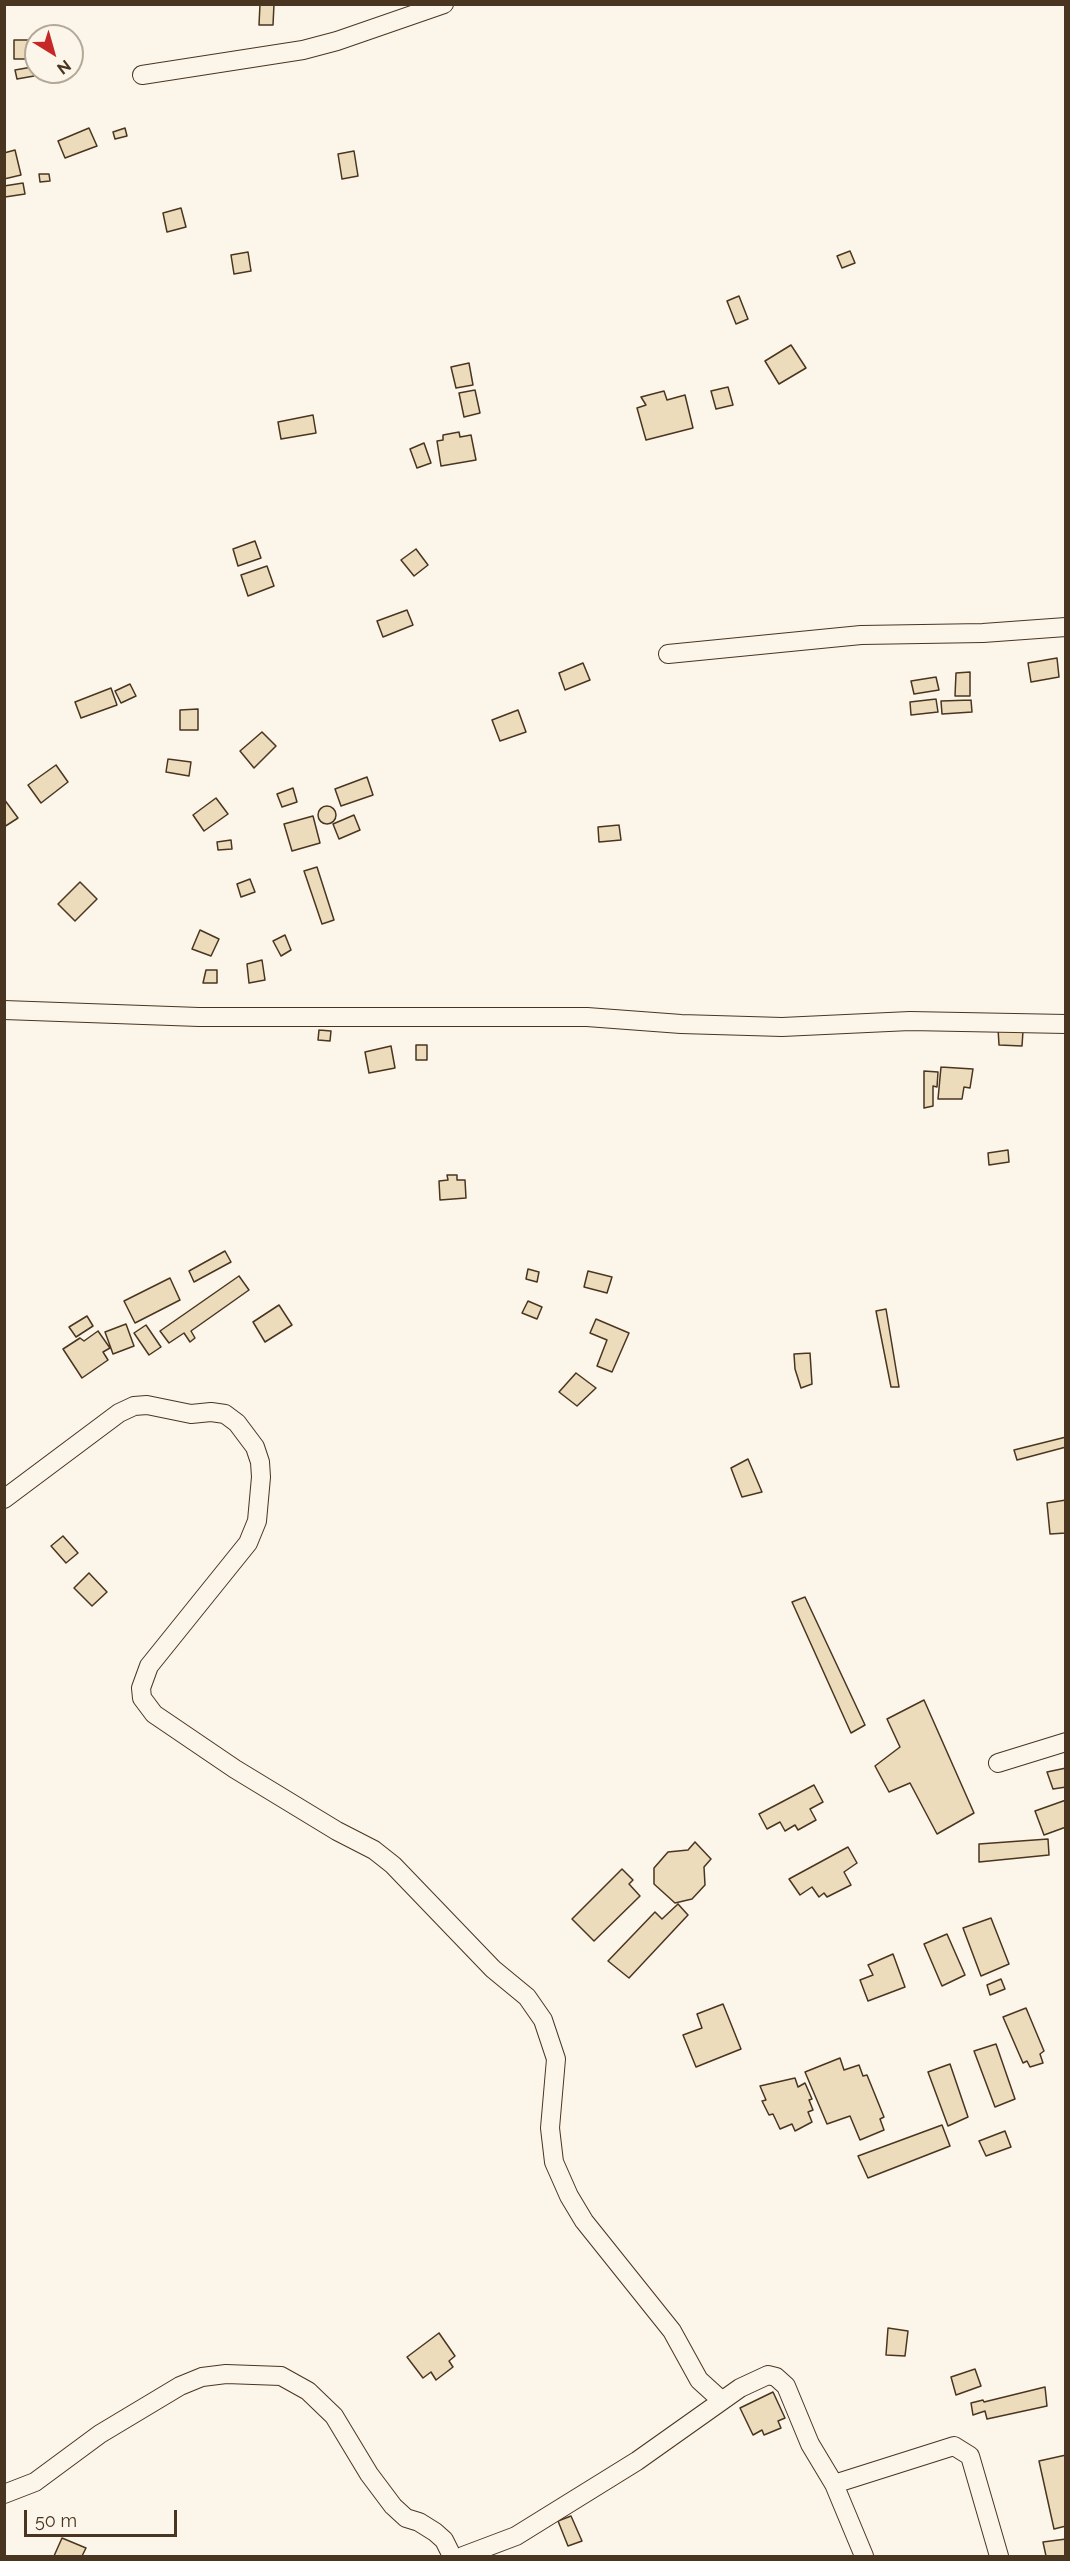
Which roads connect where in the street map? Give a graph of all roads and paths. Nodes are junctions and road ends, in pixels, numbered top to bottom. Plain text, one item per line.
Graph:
1 (444, 4) edge
2 (142, 75) dead end
3 (1065, 627) edge
4 (668, 654) dead end
5 (4, 1010) edge
6 (1065, 1024) edge
7 (4, 1499) edge
8 (1065, 1742) edge
9 (998, 1763) dead end
10 (721, 2400) junction
11 (834, 2484) junction
12 (4, 2494) edge
13 (452, 2556) edge
14 (463, 2556) edge
15 (864, 2556) edge
16 (999, 2556) edge

1 - 2 street
3 - 4 street
5 - 6 street
7 - 10 street
8 - 9 street
10 - 11 street
10 - 14 street
11 - 15 street
11 - 16 street
12 - 13 street

